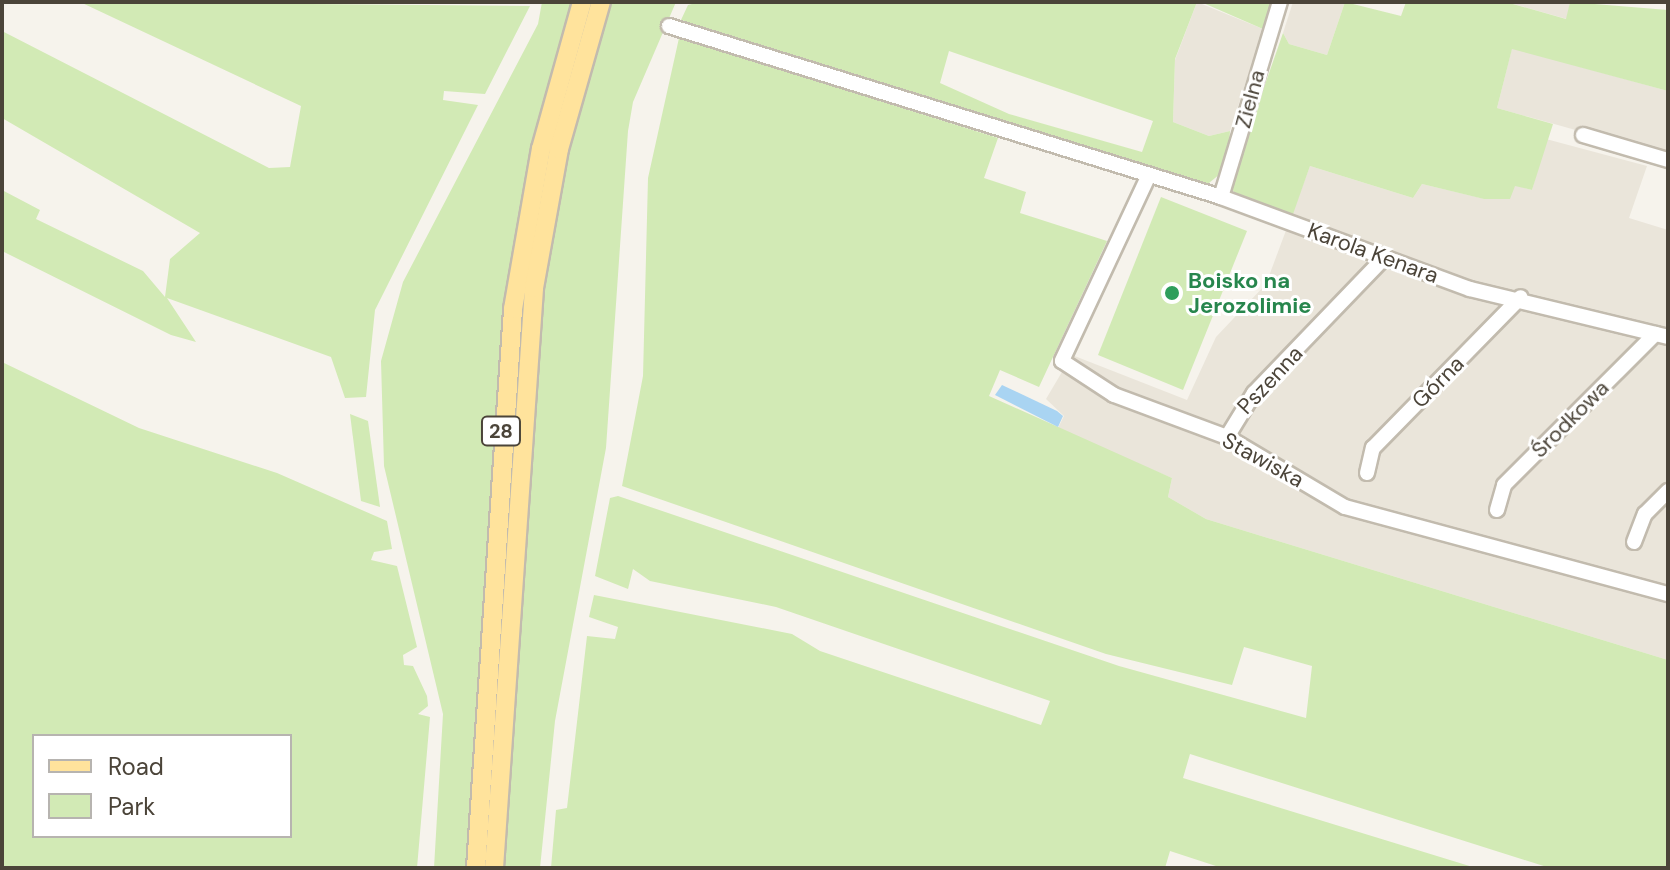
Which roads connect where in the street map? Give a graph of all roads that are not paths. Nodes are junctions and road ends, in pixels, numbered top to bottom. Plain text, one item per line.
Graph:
1 (582, 2) edge
2 (601, 2) edge
3 (1280, 2) edge
4 (669, 26) dead end
5 (1583, 135) dead end
6 (1668, 160) edge
7 (1148, 177) junction
8 (1221, 197) junction
9 (1385, 257) junction
10 (1521, 297) junction
11 (1661, 336) edge
12 (1227, 437) junction
13 (1367, 473) dead end
14 (1668, 491) edge
15 (1497, 510) dead end
16 (1634, 542) dead end
17 (1668, 594) edge
18 (476, 868) edge
19 (494, 868) edge

1 - 18 main road, 28
2 - 19 main road, 28
3 - 8 street, Zielna
4 - 7 street, Karola Kenara
5 - 6 street
7 - 8 street, Karola Kenara
7 - 12 street, Stawiska
8 - 9 street, Karola Kenara
9 - 10 street, Karola Kenara
9 - 12 street, Pszenna
10 - 11 street, Karola Kenara
10 - 13 street, Górna
11 - 15 street, Środkowa
12 - 17 street, Stawiska
14 - 16 street

